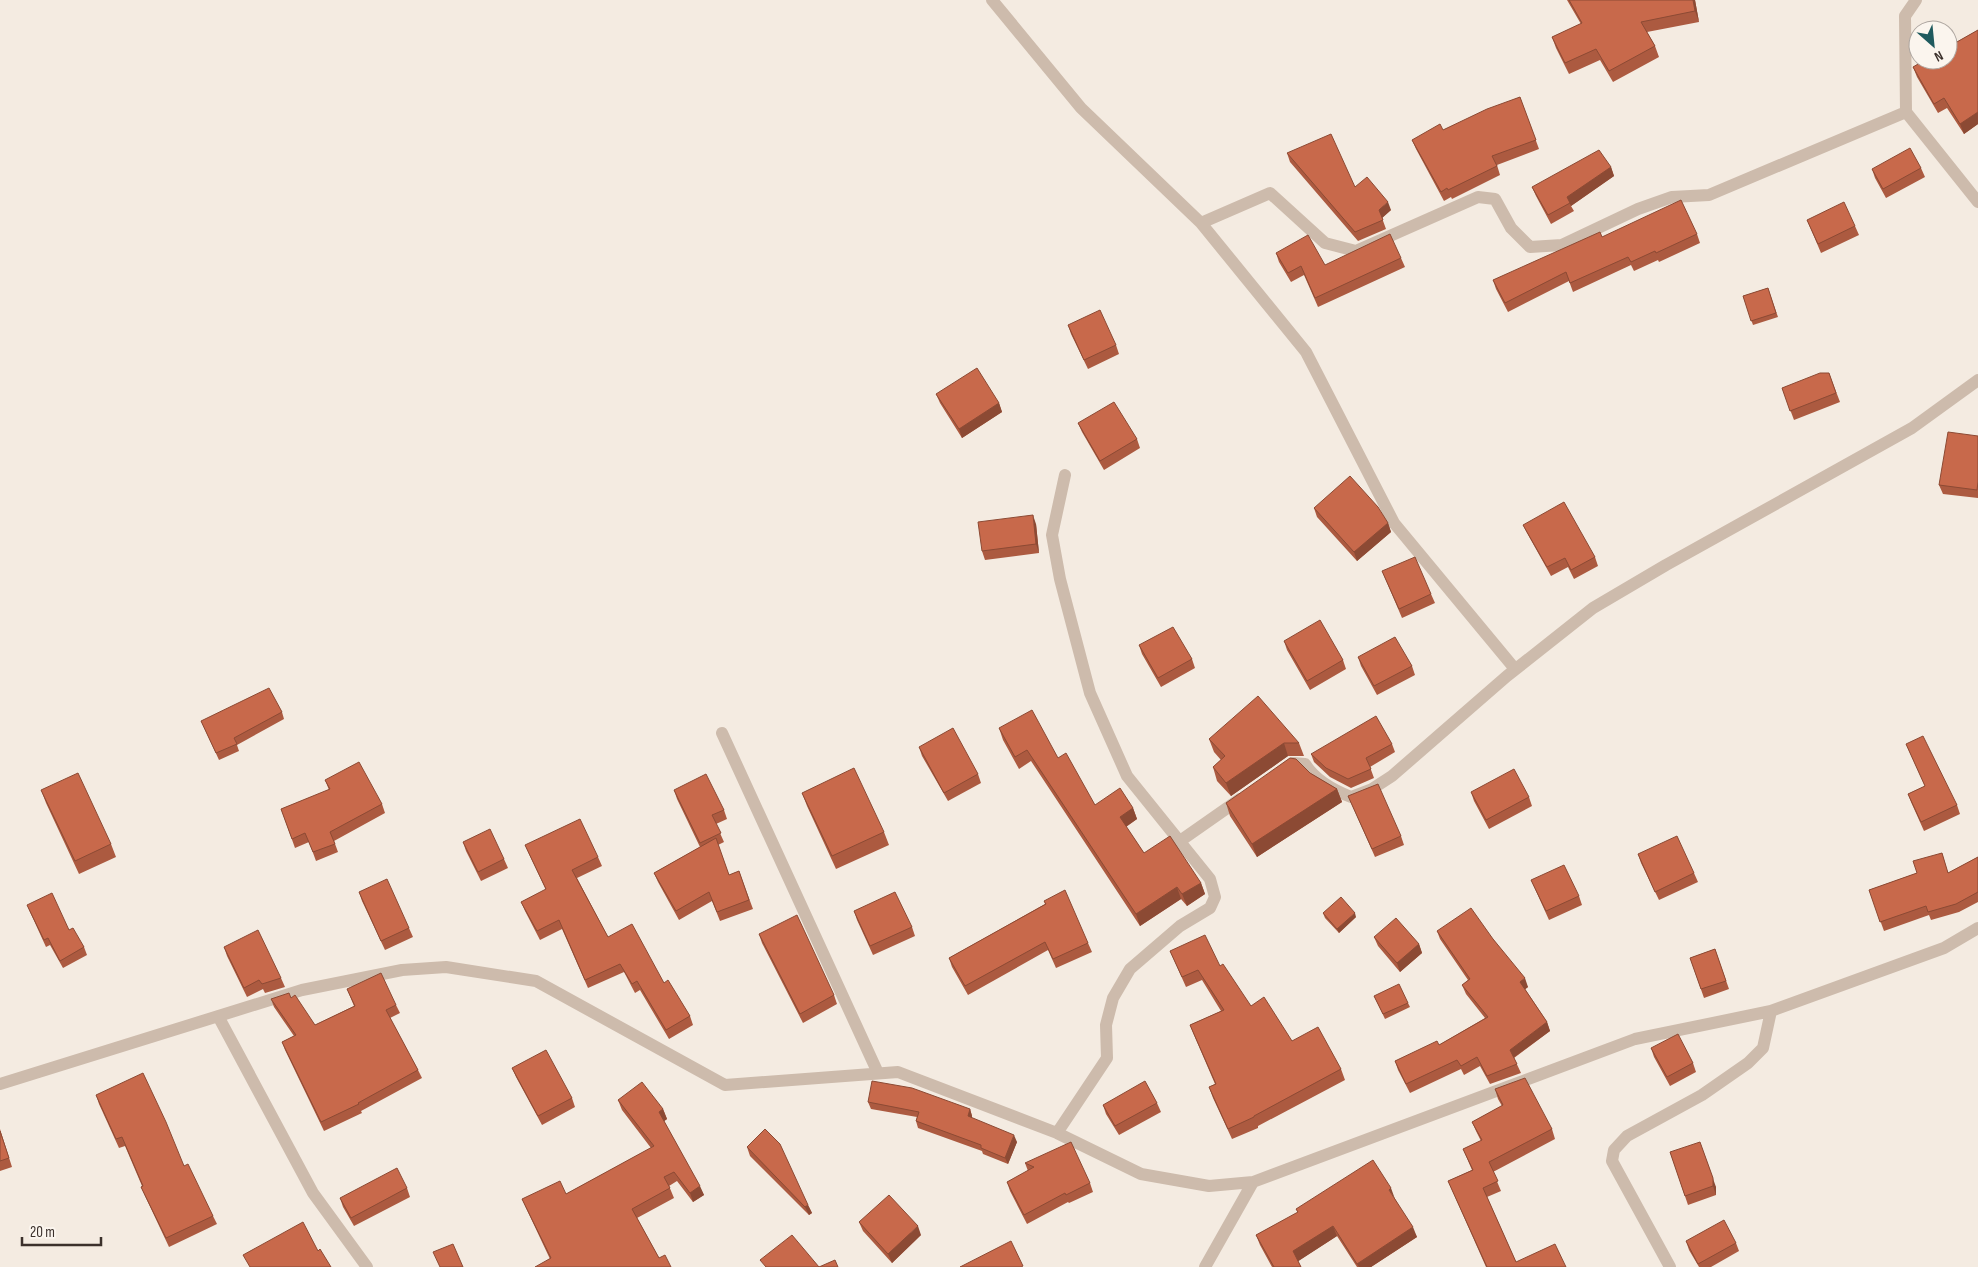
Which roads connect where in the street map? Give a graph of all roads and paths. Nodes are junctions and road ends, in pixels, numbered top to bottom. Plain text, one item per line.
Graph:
1 (992, 0) edge
2 (1916, 0) edge
3 (1906, 112) junction
4 (1978, 202) edge
5 (1201, 223) junction
6 (1978, 380) edge
7 (1065, 475) dead end
8 (1515, 669) junction
9 (722, 733) dead end
10 (1277, 774) edge
11 (1252, 791) edge
12 (1180, 842) junction
13 (1978, 928) edge
14 (1771, 1010) junction
15 (218, 1016) junction
16 (878, 1073) junction
17 (0, 1084) edge
18 (1057, 1133) junction
19 (1253, 1182) junction
20 (367, 1267) edge
21 (1205, 1267) edge
22 (1670, 1267) edge

1 - 5 street
2 - 3 street
3 - 4 street
3 - 5 street
5 - 8 street
6 - 8 street
7 - 12 street
8 - 10 street
9 - 16 street
11 - 12 street
12 - 18 street
13 - 14 street
14 - 19 street
14 - 22 street
15 - 16 street
15 - 17 street
15 - 20 street
16 - 18 street
18 - 19 street
19 - 21 street

